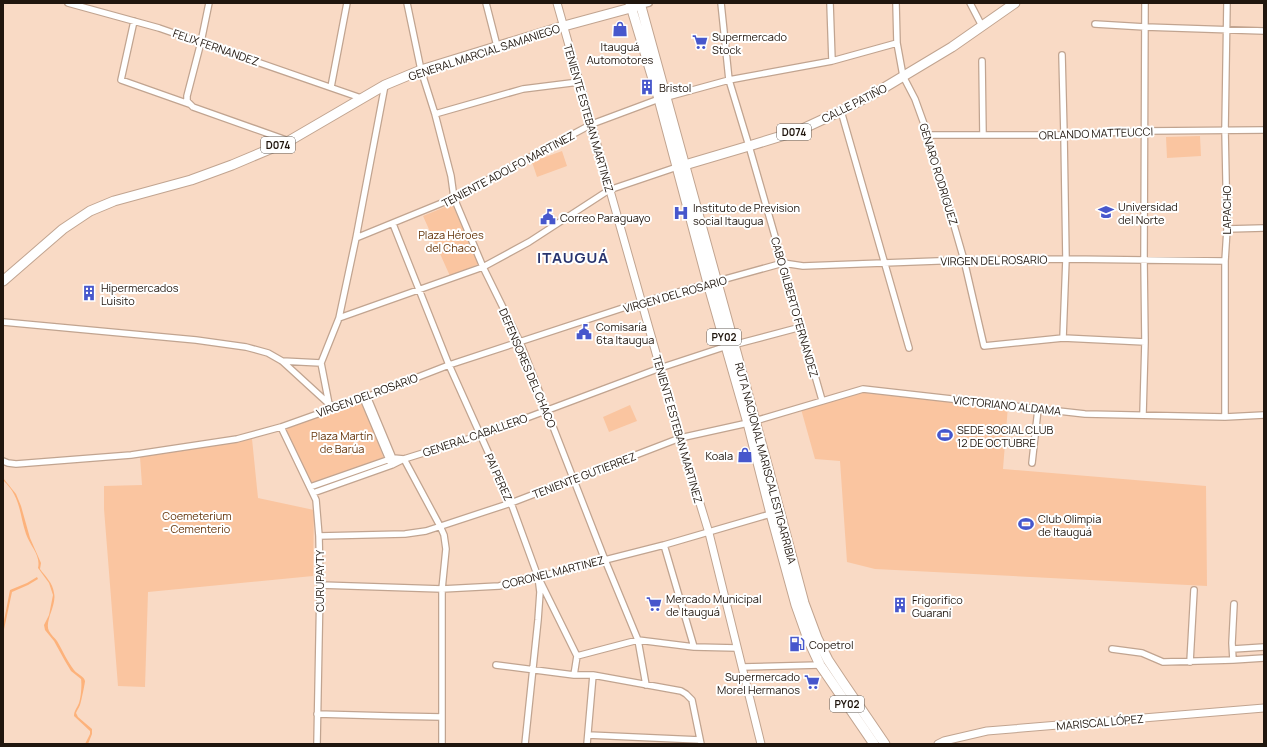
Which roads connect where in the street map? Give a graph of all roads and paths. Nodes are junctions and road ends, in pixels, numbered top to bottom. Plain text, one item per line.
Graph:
1 (68, 3) edge
2 (209, 3) edge
3 (347, 3) edge
4 (406, 3) edge
5 (486, 3) edge
6 (557, 3) edge
7 (721, 3) edge
8 (830, 3) edge
9 (896, 3) edge
10 (970, 3) edge
11 (1015, 3) edge
12 (1144, 3) edge
13 (1227, 3) edge
14 (643, 4) edge
15 (631, 5) edge
16 (134, 21) junction
17 (1096, 24) dead end
18 (564, 26) junction
19 (982, 26) junction
20 (1145, 27) junction
21 (1228, 30) junction
22 (1264, 31) edge
23 (201, 42) junction
24 (897, 42) junction
25 (497, 46) junction
26 (1062, 55) dead end
27 (832, 61) junction
28 (982, 61) dead end
29 (421, 70) junction
30 (903, 76) junction
31 (729, 80) junction
32 (579, 82) junction
33 (386, 85) junction
34 (331, 87) junction
35 (361, 98) junction
36 (663, 98) junction
37 (188, 102) junction
38 (841, 111) junction
39 (434, 114) junction
40 (592, 124) junction
41 (1225, 130) junction
42 (1264, 130) edge
43 (1144, 131) junction
44 (1064, 134) junction
45 (928, 135) junction
46 (983, 135) junction
47 (289, 141) junction
48 (749, 146) junction
49 (680, 166) junction
50 (609, 190) junction
51 (454, 198) junction
52 (393, 224) junction
53 (1264, 228) edge
54 (1227, 229) junction
55 (356, 238) junction
56 (1066, 259) junction
57 (964, 260) junction
58 (1144, 260) junction
59 (1224, 261) junction
60 (885, 262) junction
61 (783, 263) junction
62 (483, 267) junction
63 (3, 281) edge
64 (712, 282) junction
65 (420, 289) junction
66 (642, 302) junction
67 (339, 318) junction
68 (3, 322) edge
69 (801, 327) junction
70 (1063, 338) junction
71 (520, 342) junction
72 (1145, 342) junction
73 (730, 345) junction
74 (909, 348) dead end
75 (282, 362) junction
76 (321, 363) junction
77 (449, 365) junction
78 (660, 368) junction
79 (365, 397) junction
80 (822, 400) junction
81 (329, 404) junction
82 (340, 406) junction
83 (1038, 409) junction
84 (546, 411) junction
85 (1143, 414) junction
86 (1264, 415) edge
87 (1224, 417) junction
88 (751, 422) junction
89 (281, 427) junction
90 (481, 435) junction
91 (680, 438) junction
92 (404, 459) junction
93 (3, 460) edge
94 (392, 462) junction
95 (1032, 463) dead end
96 (573, 479) junction
97 (310, 487) junction
98 (313, 493) junction
99 (511, 503) junction
100 (775, 513) junction
101 (440, 526) junction
102 (709, 533) junction
103 (319, 536) junction
104 (664, 545) junction
105 (605, 560) junction
106 (538, 577) junction
107 (320, 585) junction
108 (442, 589) junction
109 (1194, 590) dead end
110 (1234, 604) dead end
111 (638, 640) junction
112 (694, 647) junction
113 (1264, 647) edge
114 (737, 648) junction
115 (1112, 649) dead end
116 (1233, 649) junction
117 (577, 656) junction
118 (1264, 658) edge
119 (1233, 660) junction
120 (1190, 662) junction
121 (820, 664) junction
122 (496, 665) dead end
123 (742, 667) junction
124 (532, 671) junction
125 (574, 675) junction
126 (593, 675) junction
127 (646, 685) junction
128 (1264, 708) edge
129 (317, 714) junction
130 (442, 717) junction
131 (588, 735) junction
132 (701, 742) edge
133 (317, 744) edge
134 (442, 744) edge
135 (525, 744) edge
136 (587, 744) edge
137 (761, 744) edge
138 (874, 744) edge
139 (885, 744) edge
140 (938, 744) edge

1 - 16 street, FELIX FERNANDEZ
2 - 23 street
3 - 34 street
4 - 29 street, DEFENSORES DEL CHACO
5 - 25 street
6 - 18 street, TENIENTE ESTEBAN MARTINEZ
7 - 31 street, CABO GILBERTO FERNANDEZ
8 - 27 street
9 - 24 street, GENARO RODRIGUEZ
10 - 19 street
11 - 19 main road, CALLE PATIÑO / D074
12 - 20 street
13 - 21 street, LAPACHO
14 - 15 main road, GENERAL MARCIAL SAMANIEGO
14 - 36 main road, RUTA NACIONAL MARISCAL ESTIGARRIBIA / PY02
15 - 18 main road, GENERAL MARCIAL SAMANIEGO / D074
15 - 36 main road, RUTA NACIONAL MARISCAL ESTIGARRIBIA / PY02
16 - 23 street, FELIX FERNANDEZ
16 - 37 street
17 - 20 street
18 - 25 main road, GENERAL MARCIAL SAMANIEGO / D074
18 - 32 street, TENIENTE ESTEBAN MARTINEZ
19 - 30 main road, CALLE PATIÑO / D074
20 - 21 street
20 - 43 street
21 - 22 street
21 - 41 street, LAPACHO
23 - 34 street, FELIX FERNANDEZ
23 - 37 street
24 - 27 street, TENIENTE ADOLFO MARTINEZ
24 - 30 street, GENARO RODRIGUEZ
25 - 29 main road, GENERAL MARCIAL SAMANIEGO / D074
26 - 44 street
27 - 31 street, TENIENTE ADOLFO MARTINEZ
28 - 46 street
29 - 33 main road, GENERAL MARCIAL SAMANIEGO / D074
29 - 39 street, DEFENSORES DEL CHACO
30 - 38 main road, CALLE PATIÑO / D074
30 - 45 street, GENARO RODRIGUEZ
31 - 36 street, TENIENTE ADOLFO MARTINEZ
31 - 48 street, CABO GILBERTO FERNANDEZ
32 - 39 street
32 - 40 street, TENIENTE ESTEBAN MARTINEZ
33 - 35 main road, GENERAL MARCIAL SAMANIEGO / D074
33 - 55 street
34 - 35 street, FELIX FERNANDEZ
35 - 47 main road, GENERAL MARCIAL SAMANIEGO / D074
36 - 40 street, TENIENTE ADOLFO MARTINEZ
36 - 49 main road, RUTA NACIONAL MARISCAL ESTIGARRIBIA / PY02
37 - 47 street
38 - 48 main road, CALLE PATIÑO / D074
38 - 60 street
39 - 51 street, DEFENSORES DEL CHACO
40 - 50 street, TENIENTE ESTEBAN MARTINEZ
40 - 51 street, TENIENTE ADOLFO MARTINEZ
41 - 42 street, ORLANDO MATTEUCCI
41 - 43 street, ORLANDO MATTEUCCI
41 - 54 street, LAPACHO
43 - 44 street, ORLANDO MATTEUCCI
43 - 58 street
44 - 46 street, ORLANDO MATTEUCCI
44 - 56 street
45 - 46 street, ORLANDO MATTEUCCI
45 - 57 street, GENARO RODRIGUEZ
47 - 63 main road, GENERAL MARCIAL SAMANIEGO / D074
48 - 49 main road, CALLE PATIÑO / D074
48 - 61 street, CABO GILBERTO FERNANDEZ
49 - 50 street
49 - 64 main road, RUTA NACIONAL MARISCAL ESTIGARRIBIA / PY02
50 - 62 street
50 - 66 street, TENIENTE ESTEBAN MARTINEZ
51 - 52 street, TENIENTE ADOLFO MARTINEZ
51 - 62 street, DEFENSORES DEL CHACO
52 - 55 street, TENIENTE ADOLFO MARTINEZ
52 - 65 street, PAI PEREZ
53 - 54 street
54 - 59 street, LAPACHO
55 - 67 street
56 - 57 street, VIRGEN DEL ROSARIO
56 - 58 street, VIRGEN DEL ROSARIO
56 - 70 street
57 - 60 street, VIRGEN DEL ROSARIO
57 - 70 street, GENARO RODRIGUEZ
58 - 59 street, VIRGEN DEL ROSARIO
58 - 72 street
59 - 87 street, LAPACHO
60 - 61 street, VIRGEN DEL ROSARIO
60 - 74 street
61 - 64 street, VIRGEN DEL ROSARIO
61 - 69 street, CABO GILBERTO FERNANDEZ
62 - 65 street
62 - 71 street, DEFENSORES DEL CHACO
64 - 66 street, VIRGEN DEL ROSARIO
64 - 73 main road, RUTA NACIONAL MARISCAL ESTIGARRIBIA / PY02
65 - 67 street
65 - 77 street, PAI PEREZ
66 - 71 street, VIRGEN DEL ROSARIO
66 - 78 street, TENIENTE ESTEBAN MARTINEZ
67 - 76 street
68 - 75 street
69 - 73 street, GENERAL CABALLERO
69 - 80 street, CABO GILBERTO FERNANDEZ
70 - 72 street
71 - 77 street, VIRGEN DEL ROSARIO
71 - 84 street, DEFENSORES DEL CHACO
72 - 85 street
73 - 78 street, GENERAL CABALLERO
73 - 88 main road, RUTA NACIONAL MARISCAL ESTIGARRIBIA / PY02
75 - 76 street
75 - 81 street
76 - 81 street
77 - 79 street, VIRGEN DEL ROSARIO
77 - 90 street, PAI PEREZ
78 - 84 street, GENERAL CABALLERO
78 - 91 street, TENIENTE ESTEBAN MARTINEZ
79 - 82 street, VIRGEN DEL ROSARIO
79 - 94 street
80 - 83 street, VICTORIANO ALDAMA
80 - 88 street, VICTORIANO ALDAMA
81 - 82 street
82 - 89 street, VIRGEN DEL ROSARIO
83 - 85 street, VICTORIANO ALDAMA
83 - 95 street
84 - 90 street, GENERAL CABALLERO
84 - 96 street, DEFENSORES DEL CHACO
85 - 87 street, VICTORIANO ALDAMA
86 - 87 street, VICTORIANO ALDAMA
88 - 91 street, TENIENTE GUTIERREZ
88 - 100 main road, RUTA NACIONAL MARISCAL ESTIGARRIBIA / PY02
89 - 93 street, VIRGEN DEL ROSARIO
89 - 97 street, CURUPAYTY
90 - 92 street, GENERAL CABALLERO
90 - 99 street, PAI PEREZ
91 - 96 street, TENIENTE GUTIERREZ
91 - 102 street, TENIENTE ESTEBAN MARTINEZ
92 - 94 street, GENERAL CABALLERO
92 - 101 street
94 - 97 street, GENERAL CABALLERO
94 - 98 street, GENERAL CABALLERO
96 - 99 street, TENIENTE GUTIERREZ
96 - 105 street, DEFENSORES DEL CHACO
97 - 98 street, CURUPAYTY
98 - 103 street, CURUPAYTY
99 - 101 street, TENIENTE GUTIERREZ
99 - 106 street, PAI PEREZ
100 - 102 street, CORONEL MARTINEZ
100 - 121 main road, RUTA NACIONAL MARISCAL ESTIGARRIBIA / PY02
100 - 139 main road, RUTA NACIONAL MARISCAL ESTIGARRIBIA / PY02
101 - 103 street, TENIENTE GUTIERREZ
101 - 108 street
102 - 104 street, CORONEL MARTINEZ
102 - 114 street, TENIENTE ESTEBAN MARTINEZ
103 - 107 street, CURUPAYTY
104 - 105 street, CORONEL MARTINEZ
104 - 112 street
105 - 106 street, CORONEL MARTINEZ
105 - 111 street, DEFENSORES DEL CHACO
106 - 108 street, CORONEL MARTINEZ
106 - 117 street
106 - 124 street, PAI PEREZ
107 - 108 street, CORONEL MARTINEZ
107 - 129 street, CURUPAYTY
108 - 130 street
109 - 120 street
110 - 116 street
111 - 112 street
111 - 117 street
111 - 127 street, DEFENSORES DEL CHACO
112 - 114 street
113 - 116 street
114 - 123 street, TENIENTE ESTEBAN MARTINEZ
115 - 120 street
116 - 119 street
117 - 125 street
118 - 119 street
119 - 120 street
121 - 123 street
121 - 138 main road, RUTA NACIONAL MARISCAL ESTIGARRIBIA / PY02
122 - 124 street
123 - 137 street, TENIENTE ESTEBAN MARTINEZ
124 - 125 street
124 - 135 street, PAI PEREZ
125 - 126 street
126 - 127 street
126 - 131 street
127 - 132 street
128 - 140 street, MARISCAL LÓPEZ
129 - 130 street
129 - 133 street, CURUPAYTY
130 - 134 street
131 - 132 street
131 - 136 street

